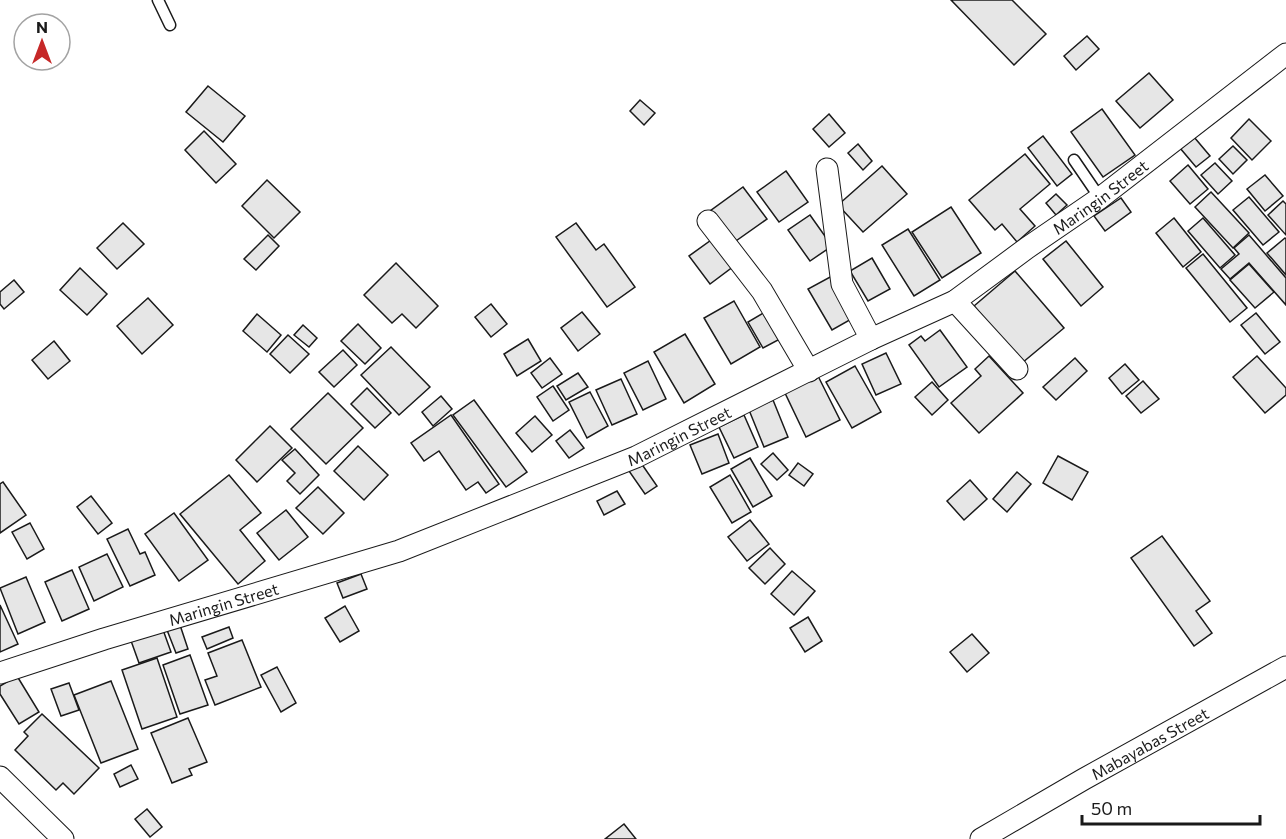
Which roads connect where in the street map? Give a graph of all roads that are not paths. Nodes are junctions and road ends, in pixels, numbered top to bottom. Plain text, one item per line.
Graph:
1 (158, 0) edge
2 (170, 25) dead end
3 (1286, 54) edge
4 (1074, 160) dead end
5 (827, 169) dead end
6 (1100, 198) junction
7 (708, 221) dead end
8 (955, 301) junction
9 (871, 339) junction
10 (1017, 369) dead end
11 (809, 371) junction
12 (1286, 667) edge
13 (0, 673) edge
14 (0, 777) edge
15 (63, 839) edge
16 (981, 839) edge

1 - 2 lane
3 - 6 street, Maringin Street
4 - 6 lane
5 - 9 street
6 - 8 street, Maringin Street
7 - 11 street
8 - 9 street, Maringin Street
8 - 10 street
9 - 11 street, Maringin Street
11 - 13 street, Maringin Street
12 - 16 street, Mabayabas Street
14 - 15 street

